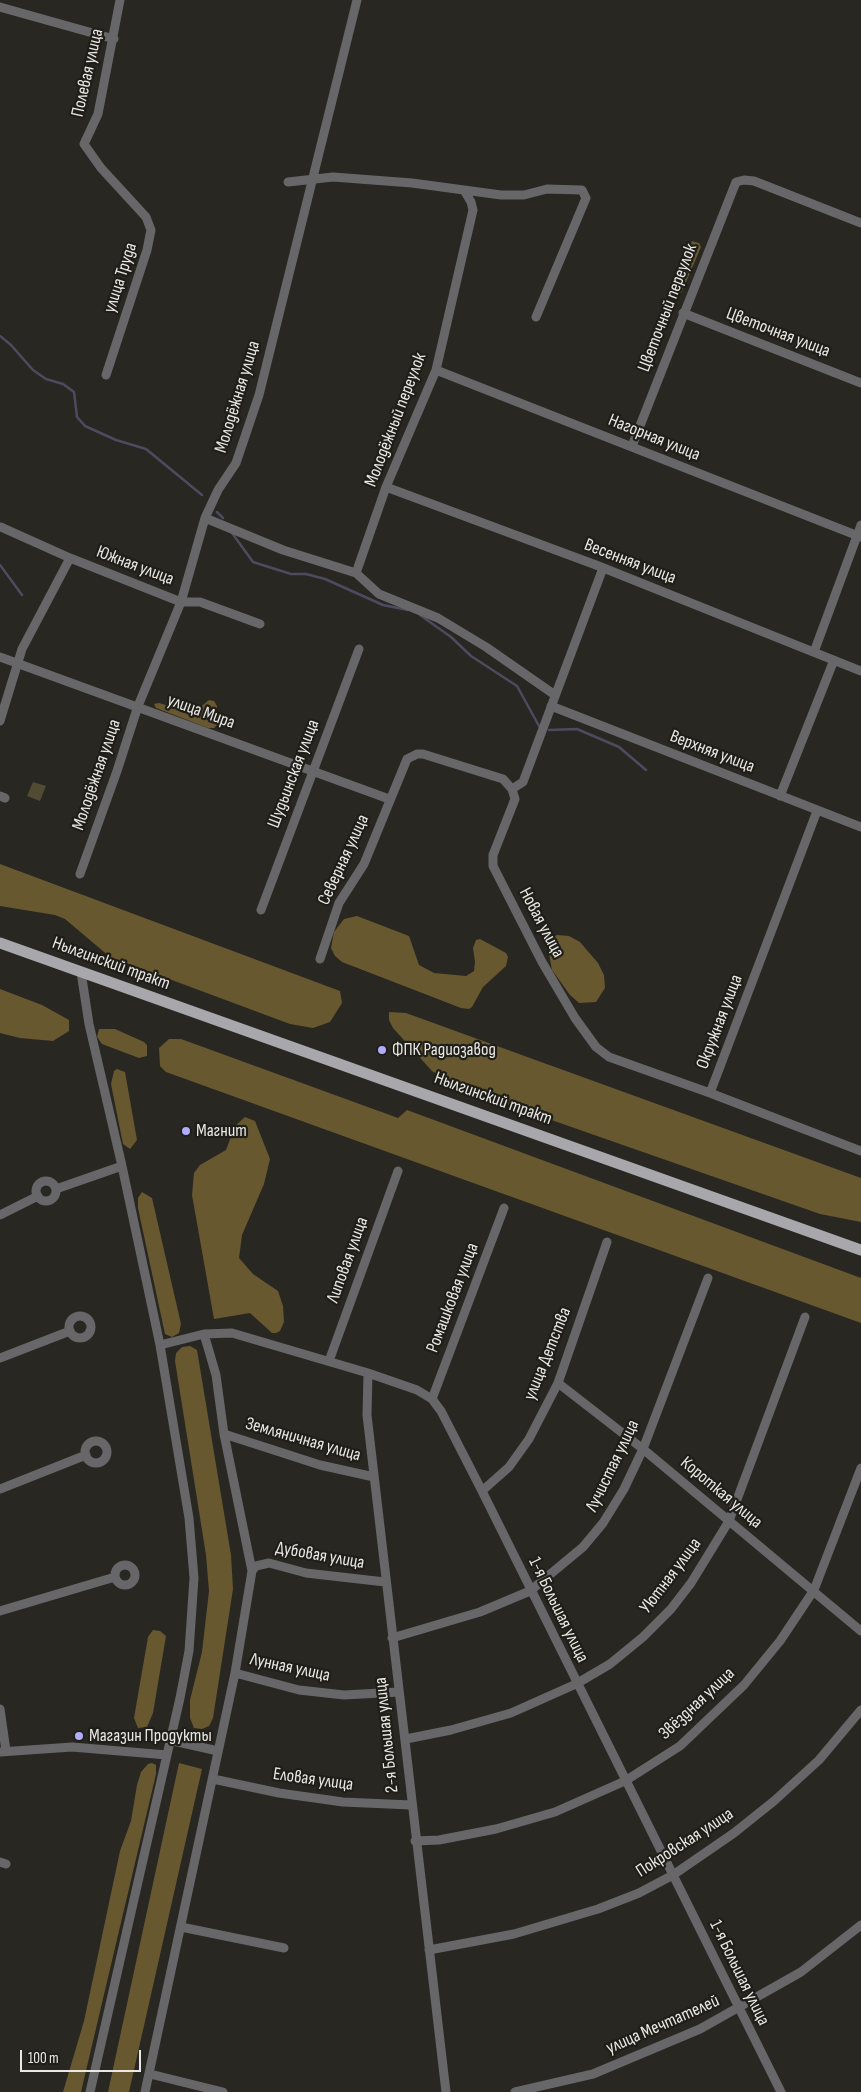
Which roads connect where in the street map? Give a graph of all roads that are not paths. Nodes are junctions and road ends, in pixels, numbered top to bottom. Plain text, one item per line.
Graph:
1 (120, 0) edge
2 (357, 0) edge
3 (0, 7) edge
4 (114, 38) junction
5 (87, 151) joint
6 (311, 178) junction
7 (288, 182) dead end
8 (464, 190) junction
9 (861, 223) edge
10 (683, 313) junction
11 (536, 317) dead end
12 (436, 370) junction
13 (106, 375) dead end
14 (861, 382) edge
15 (632, 446) junction
16 (386, 487) junction
17 (205, 518) junction
18 (861, 525) edge
19 (1, 528) dead end
20 (859, 536) edge
21 (70, 558) junction
22 (604, 568) junction
23 (356, 573) junction
24 (181, 602) junction
25 (260, 624) dead end
26 (360, 650) dead end
27 (814, 652) junction
28 (0, 657) edge
29 (834, 660) junction
30 (19, 664) junction
31 (861, 671) edge
32 (555, 695) junction
33 (138, 706) junction
34 (551, 706) junction
35 (0, 722) edge
36 (312, 770) junction
37 (512, 788) junction
38 (780, 796) junction
39 (390, 799) junction
40 (817, 811) junction
41 (861, 827) edge
42 (80, 874) dead end
43 (261, 910) dead end
44 (0, 943) edge
45 (320, 959) dead end
46 (81, 972) junction
47 (710, 1092) junction
48 (861, 1151) edge
49 (122, 1166) junction
50 (398, 1171) dead end
51 (56, 1190) junction
52 (38, 1196) junction
53 (504, 1208) dead end
54 (0, 1215) edge
55 (607, 1242) dead end
56 (861, 1250) edge
57 (708, 1278) dead end
58 (805, 1317) dead end
59 (70, 1331) dead end
60 (204, 1334) junction
61 (160, 1345) junction
62 (0, 1358) edge
63 (329, 1361) junction
64 (368, 1373) junction
65 (558, 1383) junction
66 (432, 1399) junction
67 (224, 1434) junction
68 (643, 1449) junction
69 (86, 1455) dead end
70 (861, 1468) edge
71 (374, 1477) junction
72 (0, 1488) edge
73 (482, 1491) junction
74 (729, 1521) junction
75 (252, 1572) junction
76 (112, 1577) dead end
77 (385, 1582) junction
78 (814, 1590) junction
79 (530, 1591) junction
80 (0, 1611) edge
81 (861, 1631) edge
82 (392, 1638) junction
83 (235, 1673) junction
84 (576, 1684) junction
85 (399, 1692) junction
86 (0, 1709) edge
87 (861, 1710) edge
88 (406, 1739) junction
89 (169, 1740) junction
90 (3, 1751) edge
91 (218, 1751) junction
92 (167, 1755) junction
93 (213, 1778) junction
94 (625, 1781) junction
95 (411, 1805) junction
96 (415, 1841) junction
97 (673, 1875) junction
98 (861, 1925) edge
99 (181, 1927) junction
100 (284, 1948) dead end
101 (429, 1950) junction
102 (739, 2009) junction
103 (150, 2074) junction
104 (90, 2092) edge
105 (145, 2092) edge
106 (222, 2092) edge
107 (446, 2092) edge
108 (515, 2092) edge
109 (781, 2092) edge

1 - 4 street, Полевая улица
2 - 6 street, Молодёжная улица
3 - 4 street
4 - 5 street, Полевая улица
5 - 13 street, улица Труда
6 - 7 street
6 - 8 street
6 - 17 street, Молодёжная улица
8 - 11 street
8 - 12 street, Молодёжный переулок
9 - 10 street, Цветочный переулок
10 - 14 street, Цветочная улица
10 - 15 street, Цветочный переулок
12 - 15 street, Нагорная улица
12 - 16 street, Молодёжный переулок
15 - 20 street, Нагорная улица
16 - 22 street, Весенняя улица
16 - 23 street, Молодёжный переулок
17 - 23 street
17 - 24 street, Молодёжная улица
18 - 20 street
19 - 21 street, Южная улица
20 - 27 street
21 - 24 street, Южная улица
21 - 30 street
22 - 27 street, Весенняя улица
22 - 32 street
23 - 32 street
24 - 25 street, Южная улица
24 - 33 street, Молодёжная улица
26 - 36 street, Шудьинская улица
27 - 29 street, Весенняя улица
28 - 30 street, улица Мира
29 - 31 street, Весенняя улица
29 - 38 street
30 - 33 street, улица Мира
30 - 35 street
32 - 34 street
33 - 36 street, улица Мира
33 - 42 street, Молодёжная улица
34 - 37 street
34 - 38 street, Верхняя улица
36 - 39 street, улица Мира
36 - 43 street, Шудьинская улица
37 - 39 street, Северная улица
37 - 47 street, Новая улица
38 - 40 street, Верхняя улица
39 - 45 street, Северная улица
40 - 41 street, Верхняя улица
40 - 47 street, Окружная улица
44 - 46 main road, Нылгинский тракт
46 - 49 street
46 - 56 main road, Нылгинский тракт
47 - 48 street, Окружная улица
49 - 51 street
49 - 61 street
50 - 63 street, Липовая улица
51 - 52 street
51 - 52 street
52 - 54 street
53 - 66 street, Ромашковая улица
55 - 65 street, улица Детства
57 - 68 street, Лучистая улица
58 - 74 street, Уютная улица
59 - 62 street
60 - 61 street, 1-я Большая улица
60 - 63 street, 1-я Большая улица
60 - 67 street
61 - 89 street
63 - 64 street, 1-я Большая улица
64 - 66 street, 1-я Большая улица
64 - 71 street, 2-я Большая улица
65 - 68 street, Короткая улица
65 - 73 street, улица Детства
66 - 73 street, 1-я Большая улица
67 - 71 street, Земляничная улица
67 - 75 street
68 - 74 street, Короткая улица
68 - 79 street, Лучистая улица
69 - 72 street
70 - 78 street, Звёздная улица
71 - 77 street, 2-я Большая улица
73 - 79 street, 1-я Большая улица
74 - 78 street, Короткая улица
74 - 84 street, Уютная улица
75 - 77 street, Дубовая улица
75 - 83 street
76 - 80 street
77 - 82 street, 2-я Большая улица
78 - 81 street, Короткая улица
78 - 94 street, Звёздная улица
79 - 82 street, Лучистая улица
79 - 84 street, 1-я Большая улица
82 - 85 street, 2-я Большая улица
83 - 85 street, Лунная улица
83 - 91 street
84 - 88 street, Уютная улица
84 - 94 street, 1-я Большая улица
85 - 88 street, 2-я Большая улица
86 - 90 street
87 - 97 street, Покровская улица
88 - 95 street, 2-я Большая улица
89 - 91 street
89 - 92 street
90 - 92 street
91 - 93 street
92 - 104 street
93 - 95 street, Еловая улица
93 - 99 street
94 - 96 street, Звёздная улица
94 - 97 street, 1-я Большая улица
95 - 96 street, 2-я Большая улица
96 - 101 street, 2-я Большая улица
97 - 101 street, Покровская улица
97 - 102 street, 1-я Большая улица
98 - 102 street, улица Мечтателей
99 - 100 street
99 - 103 street
101 - 107 street, 2-я Большая улица
102 - 108 street, улица Мечтателей
102 - 109 street, 1-я Большая улица
103 - 105 street
103 - 106 street

